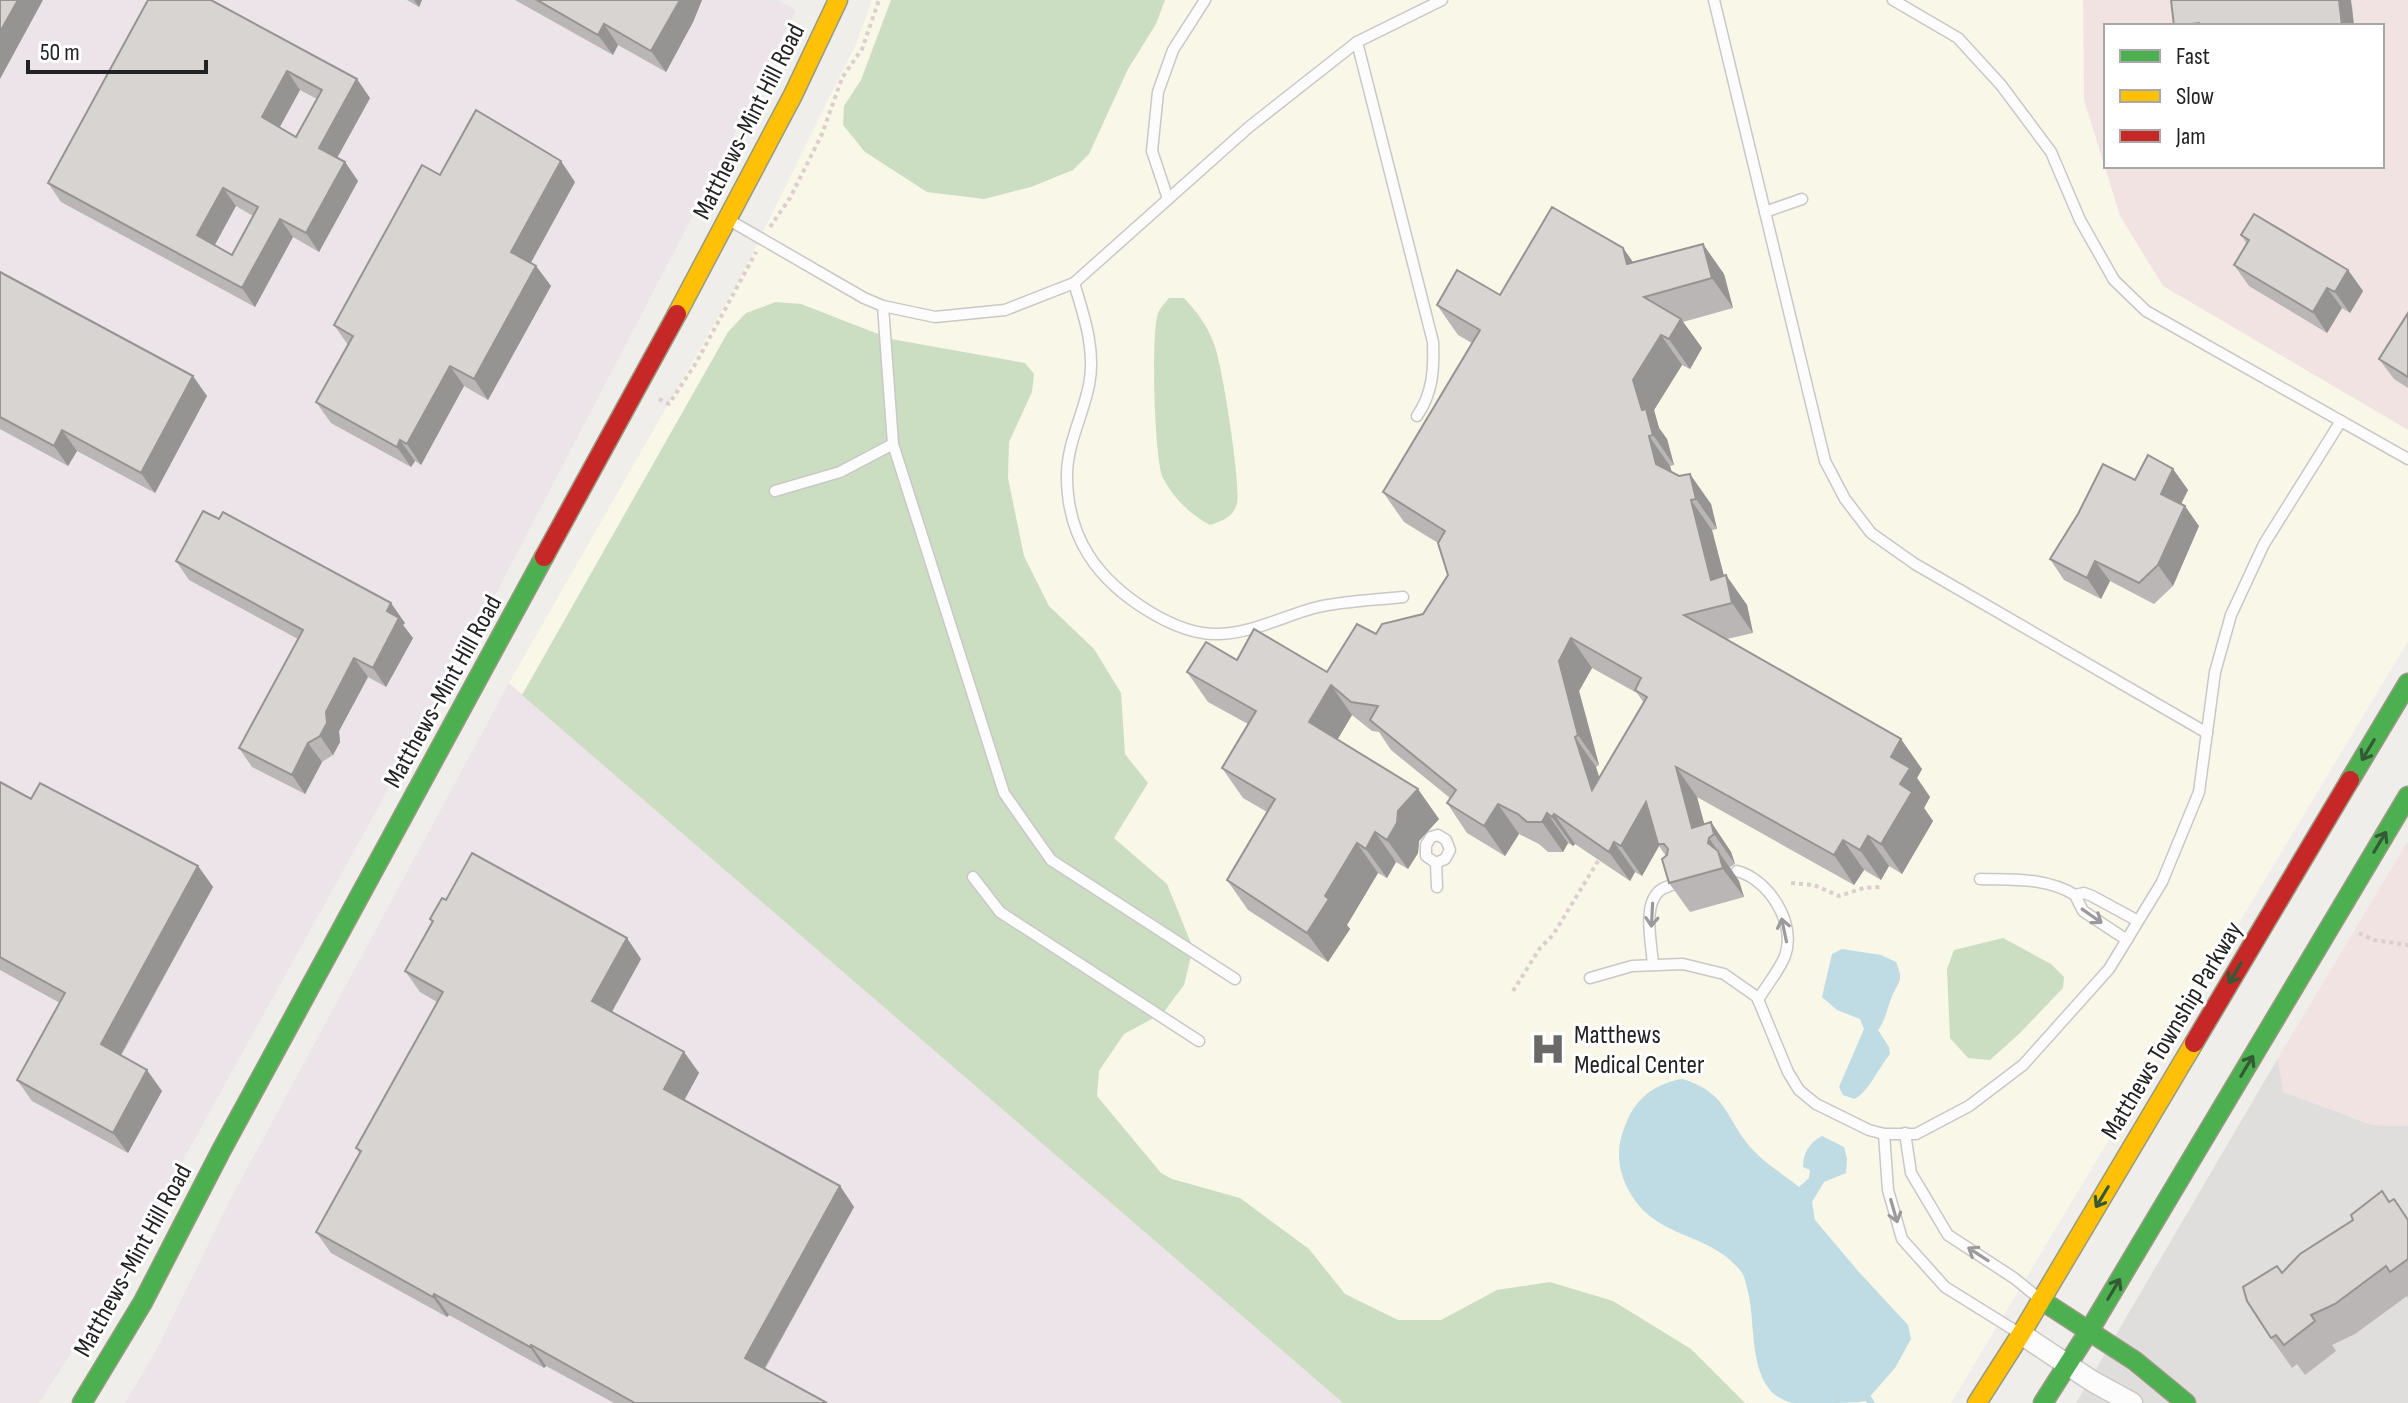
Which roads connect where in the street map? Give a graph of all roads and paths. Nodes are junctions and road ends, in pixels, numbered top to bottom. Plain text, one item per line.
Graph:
1 (838, 0) edge
2 (879, 0) edge
3 (1205, 0) edge
4 (1442, 0) edge
5 (1714, 0) edge
6 (1893, 0) edge
7 (1357, 42) junction
8 (1168, 199) junction
9 (1802, 199) dead end
10 (1765, 212) junction
11 (775, 217) dead end
12 (728, 219) junction
13 (749, 263) dead end
14 (1074, 283) junction
15 (883, 306) junction
16 (669, 404) dead end
17 (1417, 416) dead end
18 (2341, 421) junction
19 (893, 444) junction
20 (2408, 459) edge
21 (775, 491) dead end
22 (1403, 597) dead end
23 (2408, 683) edge
24 (2207, 733) junction
25 (2408, 796) edge
26 (1604, 850) edge
27 (1436, 863) dead end
28 (1737, 871) dead end
29 (973, 877) dead end
30 (1980, 879) dead end
31 (1681, 881) edge
32 (1791, 883) dead end
33 (1437, 887) dead end
34 (1881, 887) dead end
35 (2075, 895) junction
36 (2138, 921) junction
37 (2357, 932) dead end
38 (2127, 940) junction
39 (2408, 945) edge
40 (1653, 965) junction
41 (1590, 978) dead end
42 (1235, 979) dead end
43 (1513, 991) dead end
44 (1758, 1000) junction
45 (1199, 1041) dead end
46 (1905, 1133) junction
47 (1884, 1134) junction
48 (2041, 1300) junction
49 (2089, 1331) junction
50 (2021, 1334) junction
51 (2068, 1364) junction
52 (82, 1403) edge
53 (1977, 1403) edge
54 (2043, 1403) edge
55 (2132, 1403) edge
56 (2186, 1403) edge

1 - 12 main road, Matthews-Mint Hill Road
2 - 11 path
3 - 8 lane
4 - 7 lane
5 - 10 lane
6 - 18 lane
7 - 8 lane
7 - 17 lane
8 - 14 lane
9 - 10 lane
10 - 24 lane
12 - 15 lane
12 - 52 main road, Matthews-Mint Hill Road
13 - 16 path
14 - 15 lane
14 - 22 lane
15 - 19 lane
18 - 20 lane
18 - 24 lane
19 - 21 lane
19 - 42 lane
23 -> 48 main road, Matthews Township Parkway
24 - 36 lane
49 -> 25 main road
26 - 43 path
27 - 33 lane
44 -> 28 lane
29 - 45 lane
30 - 35 lane
31 -> 40 lane
32 - 34 path
35 - 36 lane
35 -> 38 lane
36 - 38 lane
37 - 39 path
38 - 46 lane
40 - 41 lane
40 - 44 lane
44 - 47 lane
46 - 47 lane
48 -> 46 lane
47 -> 50 lane
48 - 49 main road
48 - 50 main road, Matthews Township Parkway
49 - 51 main road
49 - 56 main road
50 - 51 street
50 - 53 main road, Matthews Township Parkway
51 - 54 main road
51 - 55 street

